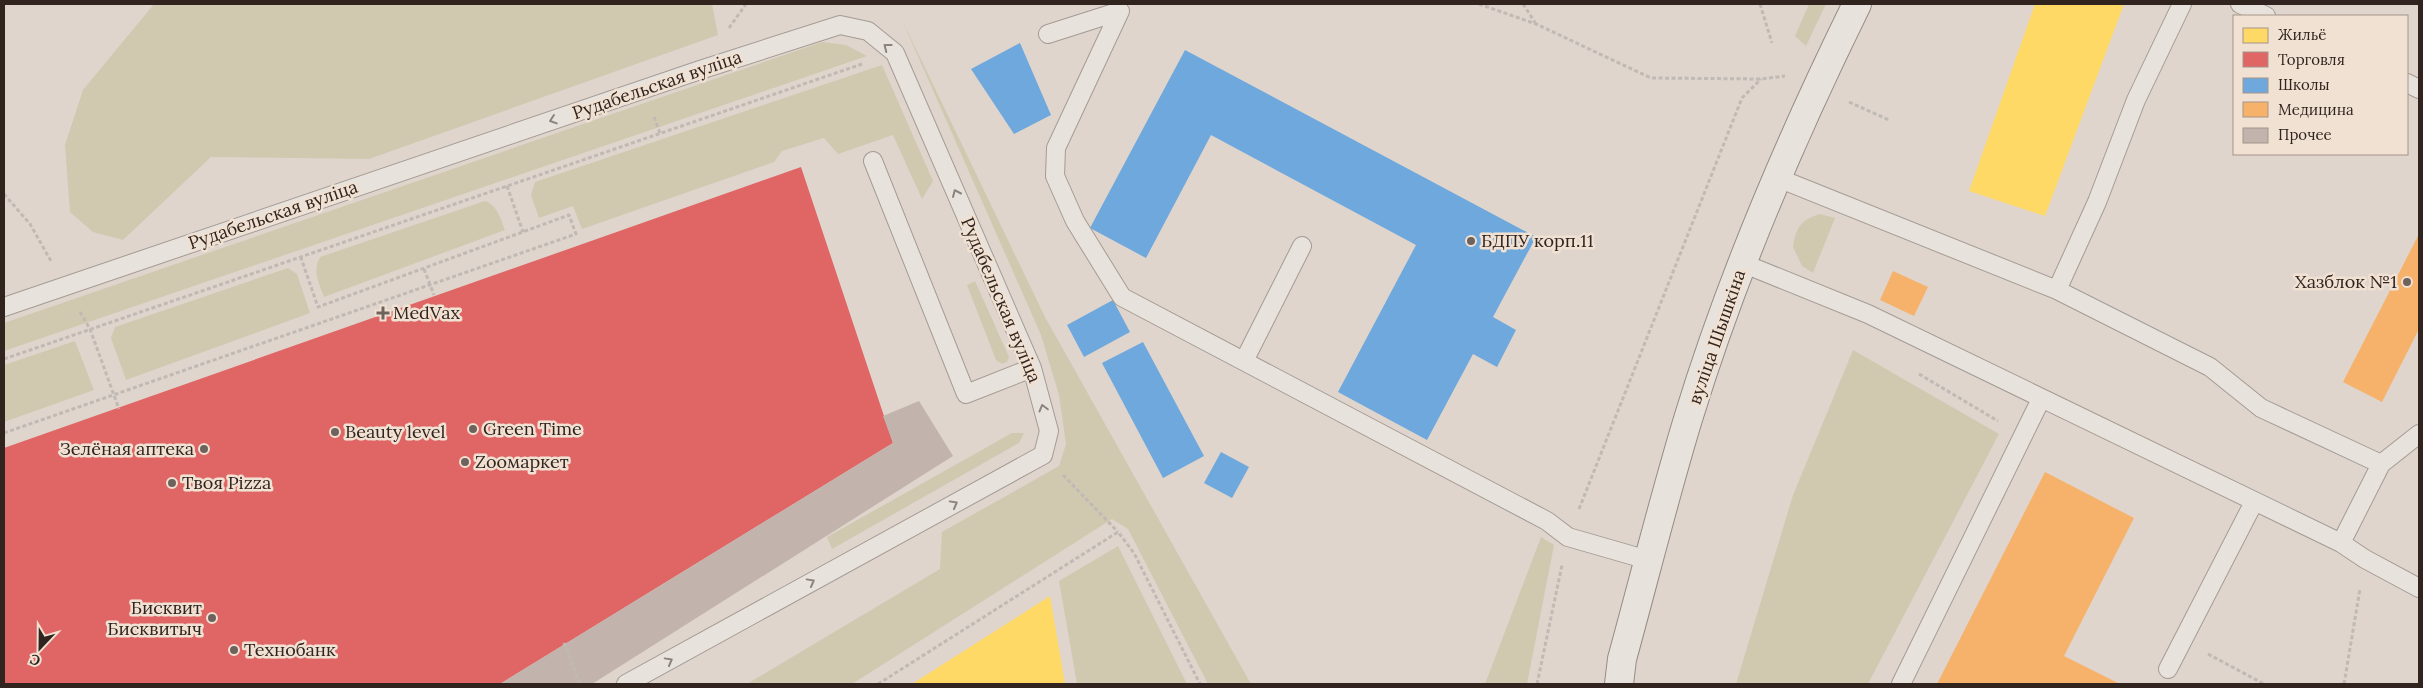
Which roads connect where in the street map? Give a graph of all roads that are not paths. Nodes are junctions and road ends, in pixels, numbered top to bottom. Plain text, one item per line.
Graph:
1 (1857, 4) edge
2 (2182, 4) edge
3 (2240, 4) edge
4 (2264, 15) edge
5 (1048, 34) dead end
6 (873, 161) dead end
7 (1778, 178) junction
8 (1302, 246) dead end
9 (1742, 263) junction
10 (2057, 290) junction
11 (4, 307) edge
12 (1244, 361) junction
13 (1032, 368) junction
14 (2041, 400) junction
15 (2419, 434) edge
16 (2381, 464) junction
17 (2254, 502) junction
18 (2341, 543) junction
19 (1648, 560) junction
20 (2419, 588) edge
21 (2168, 669) dead end
22 (626, 684) edge
23 (1619, 684) edge
24 (1901, 684) edge

1 - 7 main road, вуліца Шышкіна
2 - 10 lane
3 - 4 lane
5 - 12 lane
6 - 13 lane
7 - 9 main road, вуліца Шышкіна
7 - 10 lane
8 - 12 lane
9 - 14 lane
9 - 19 main road, вуліца Шышкіна
10 - 16 lane
13 -> 11 lane, Рудабельская вуліца
12 - 19 lane
22 -> 13 lane, Рудабельская вуліца
14 - 17 lane
14 - 24 lane
15 - 16 lane
16 - 18 lane
17 - 18 lane
17 - 21 lane
18 - 20 lane
19 - 23 main road, вуліца Шышкіна

